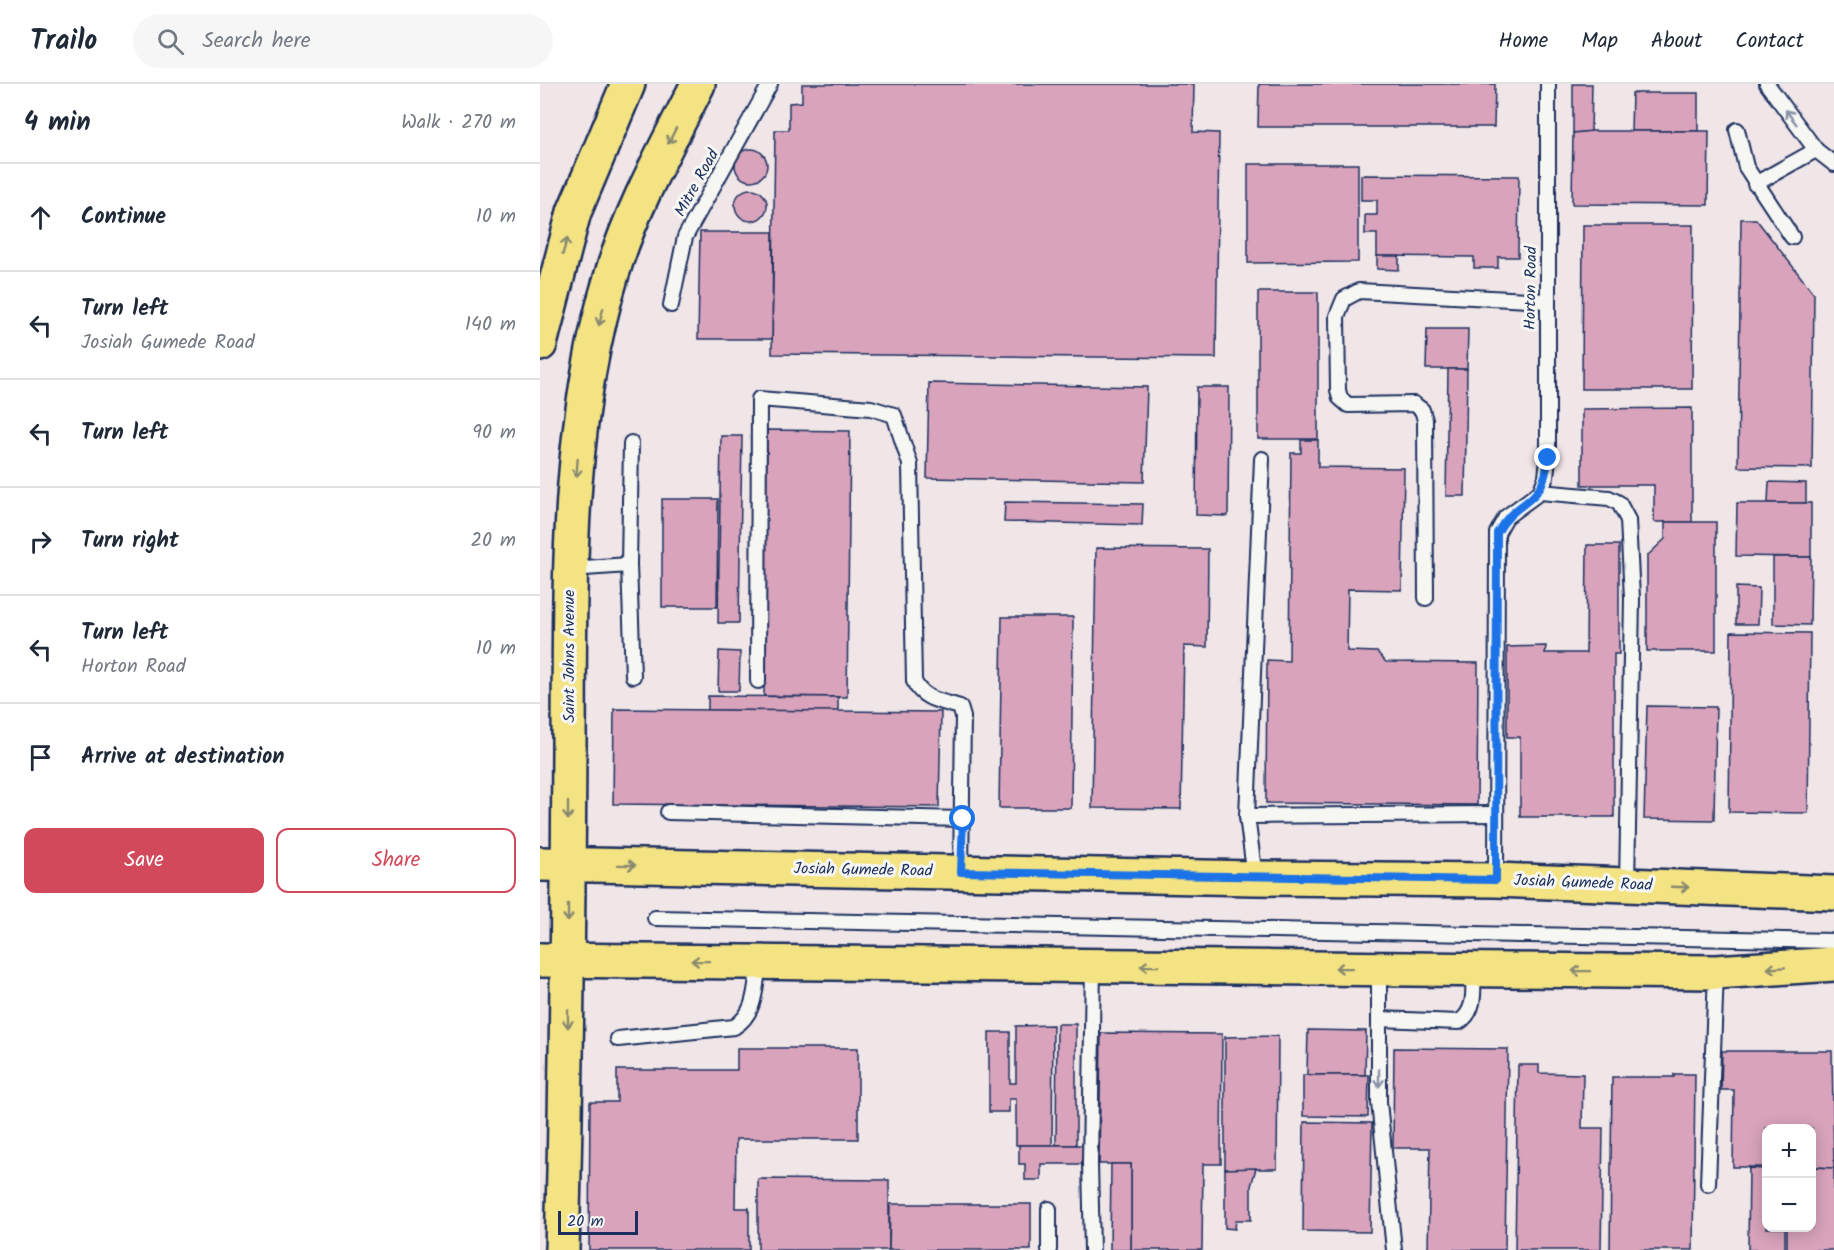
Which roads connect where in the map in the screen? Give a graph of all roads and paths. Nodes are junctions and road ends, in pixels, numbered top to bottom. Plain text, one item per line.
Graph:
1 (628, 84) edge
2 (698, 84) edge
3 (770, 84) edge
4 (1548, 84) edge
5 (1767, 84) edge
6 (1737, 130) dead end
7 (1816, 150) junction
8 (1834, 164) edge
9 (1755, 184) junction
10 (1792, 237) dead end
11 (1547, 301) junction
12 (671, 305) dead end
13 (540, 344) edge
14 (632, 443) dead end
15 (1262, 459) dead end
16 (1540, 492) junction
17 (629, 565) junction
18 (570, 569) junction
19 (1426, 598) dead end
20 (633, 676) dead end
21 (758, 681) dead end
22 (668, 812) dead end
23 (1496, 814) junction
24 (1247, 816) junction
25 (963, 819) junction
26 (554, 864) edge
27 (961, 872) junction
28 (1256, 878) junction
29 (1496, 880) junction
30 (1627, 885) junction
31 (1834, 893) edge
32 (655, 918) dead end
33 (1834, 941) edge
34 (554, 961) edge
35 (759, 962) junction
36 (1834, 964) edge
37 (1093, 965) junction
38 (1379, 968) junction
39 (1473, 970) junction
40 (1716, 972) junction
41 (1379, 1019) junction
42 (618, 1039) dead end
43 (1708, 1184) dead end
44 (1049, 1209) dead end
45 (562, 1250) edge
46 (1048, 1250) edge
47 (1092, 1250) edge
48 (1394, 1250) edge

13 -> 1 main road
2 -> 18 main road, Saint Johns Avenue
3 - 12 lane, Mitre Road
4 - 11 lane, Horton Road
7 -> 5 lane
6 - 9 lane
7 - 8 lane
7 - 9 lane
9 - 10 lane
11 - 16 lane, Horton Road
11 - 19 lane
14 - 17 lane
15 - 24 lane
16 - 23 lane
16 - 30 lane
17 - 18 lane
17 - 20 lane
18 -> 26 main road, Saint Johns Avenue
21 - 25 lane
22 - 25 lane
23 - 24 lane
23 - 29 lane
24 - 28 lane
25 - 27 lane
26 -> 27 main road, Josiah Gumede Road
26 -> 34 main road, Saint Johns Avenue
27 - 28 main road, Josiah Gumede Road
28 - 29 main road, Josiah Gumede Road
29 - 30 main road, Josiah Gumede Road
30 -> 31 main road, Josiah Gumede Road
32 - 33 lane
35 -> 34 main road
34 -> 45 main road, Saint Johns Avenue
35 - 37 main road
35 - 42 lane
36 -> 40 main road
38 -> 37 main road
37 - 47 lane
38 - 39 main road
38 - 41 lane
40 -> 39 main road
39 - 41 lane
40 - 43 lane
41 -> 48 lane
44 - 46 lane

